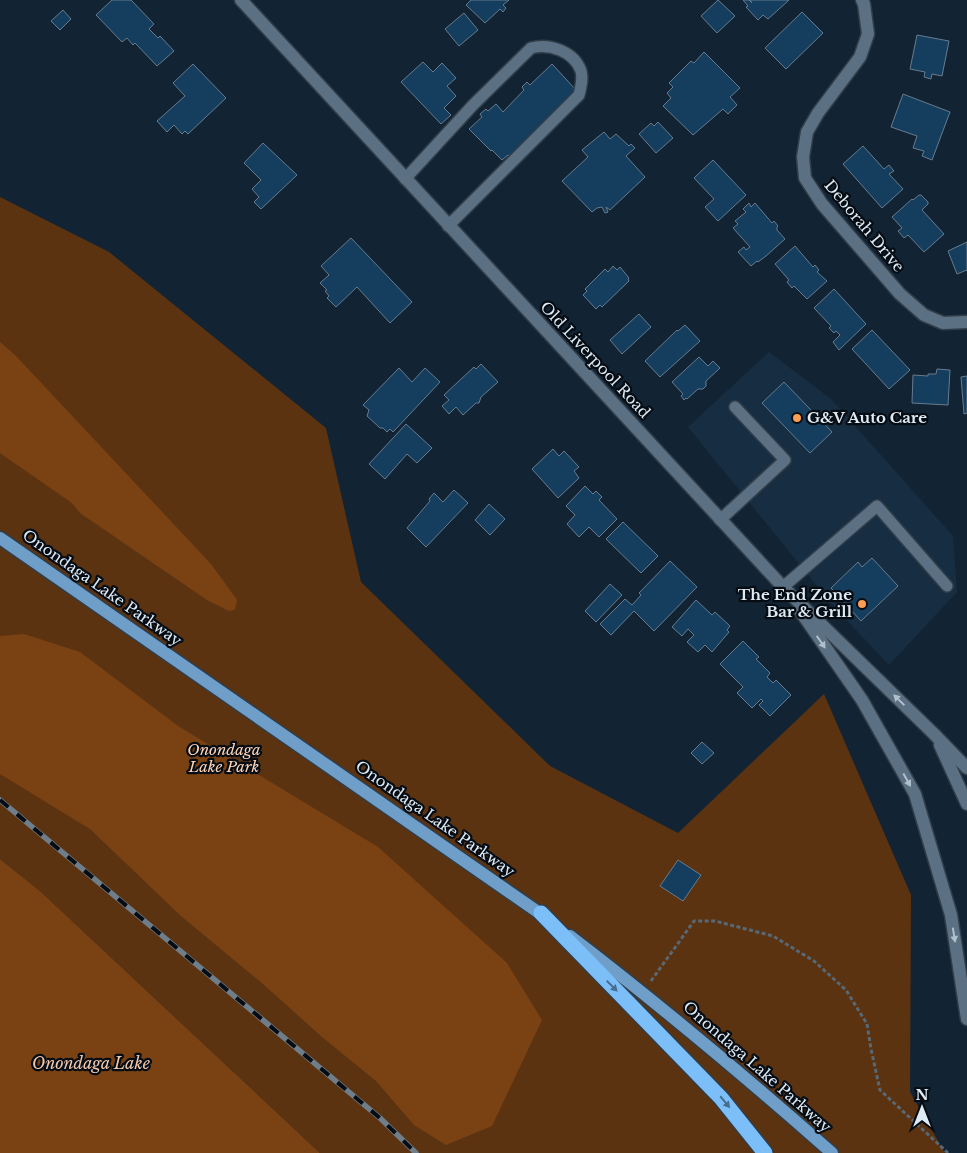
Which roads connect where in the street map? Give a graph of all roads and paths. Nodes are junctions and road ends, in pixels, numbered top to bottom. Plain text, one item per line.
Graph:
1 (240, 0) edge
2 (862, 0) edge
3 (405, 179) junction
4 (448, 226) junction
5 (967, 322) edge
6 (735, 407) dead end
7 (720, 520) junction
8 (0, 538) edge
9 (947, 586) dead end
10 (783, 587) junction
11 (934, 734) junction
12 (967, 768) edge
13 (967, 804) edge
14 (541, 913) junction
15 (644, 992) junction
16 (967, 1019) edge
17 (766, 1153) edge
18 (832, 1153) edge
19 (948, 1153) edge

1 - 3 main road, Old Liverpool Road
2 - 5 main road, Deborah Drive
3 - 4 main road, Old Liverpool Road
3 - 4 lane
4 - 7 main road, Old Liverpool Road
6 - 7 lane
7 - 10 main road, Old Liverpool Road
8 - 14 main road, Onondaga Lake Parkway
9 - 10 lane
11 -> 10 main road, Old Liverpool Road
10 -> 16 main road
11 - 12 main road, Old Liverpool Road
11 - 13 main road, Old Liverpool Road
14 - 15 main road, Onondaga Lake Parkway
14 -> 17 highway
15 - 18 main road, Onondaga Lake Parkway
15 - 19 path

